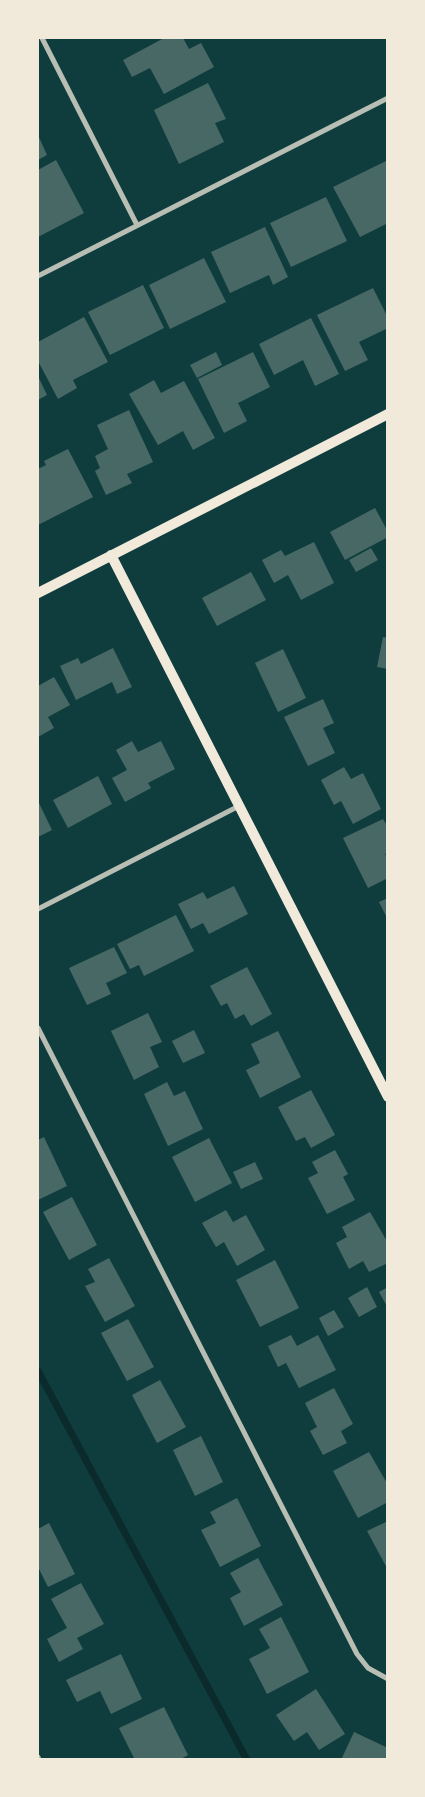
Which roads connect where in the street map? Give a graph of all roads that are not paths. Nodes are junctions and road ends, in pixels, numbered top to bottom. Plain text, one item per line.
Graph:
1 (42, 38) edge
2 (388, 98) edge
3 (138, 225) junction
4 (38, 276) edge
5 (388, 414) edge
6 (111, 556) junction
7 (38, 593) edge
8 (239, 806) junction
9 (38, 909) edge
10 (38, 1028) edge
11 (388, 1097) edge
12 (388, 1679) edge

1 - 3 street
2 - 3 street
3 - 4 street
5 - 6 main road
6 - 7 main road
6 - 8 main road
8 - 9 street
8 - 11 main road
10 - 12 street

